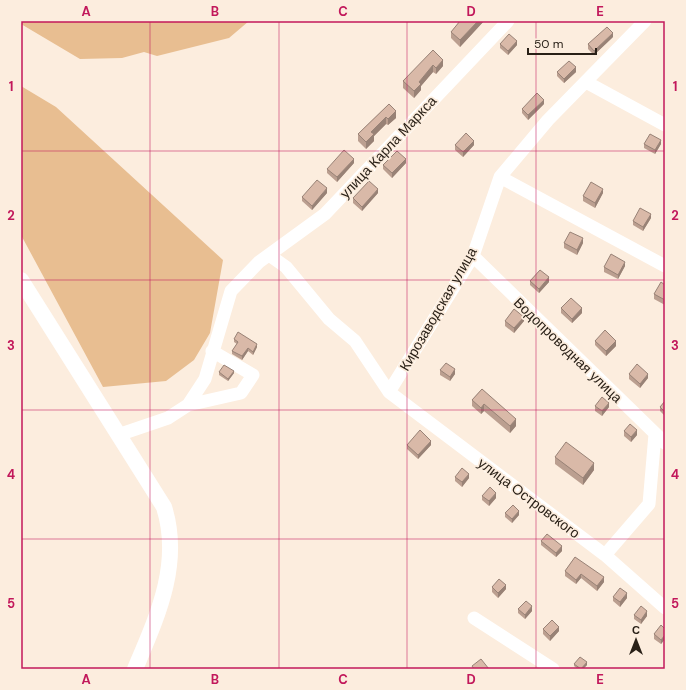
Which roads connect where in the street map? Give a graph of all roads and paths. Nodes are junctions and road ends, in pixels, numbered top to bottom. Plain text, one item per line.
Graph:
1 (508, 21) edge
2 (645, 21) edge
3 (586, 82) junction
4 (665, 125) edge
5 (500, 177) junction
6 (473, 256) junction
7 (264, 259) junction
8 (665, 266) edge
9 (21, 280) edge
10 (212, 351) junction
11 (389, 392) junction
12 (188, 405) junction
13 (654, 434) junction
14 (118, 435) junction
15 (665, 443) edge
16 (605, 555) junction
17 (665, 608) edge
18 (474, 618) dead end
19 (135, 669) edge
20 (553, 669) edge

1 - 7 street, улица Карла Маркса
2 - 3 street, Кирозаводская улица
3 - 4 street
3 - 5 street, Кирозаводская улица
5 - 6 street, Кирозаводская улица
5 - 8 street
6 - 11 street, Кирозаводская улица
6 - 13 street, Водопроводная улица
7 - 10 street, улица Карла Маркса
7 - 11 street, улица Островского
9 - 14 main road
10 - 12 street, улица Карла Маркса
10 - 12 street
11 - 16 street, улица Островского
12 - 14 street
13 - 15 street, Водопроводная улица
13 - 16 street
14 - 19 main road
16 - 17 street, улица Островского
18 - 20 street

